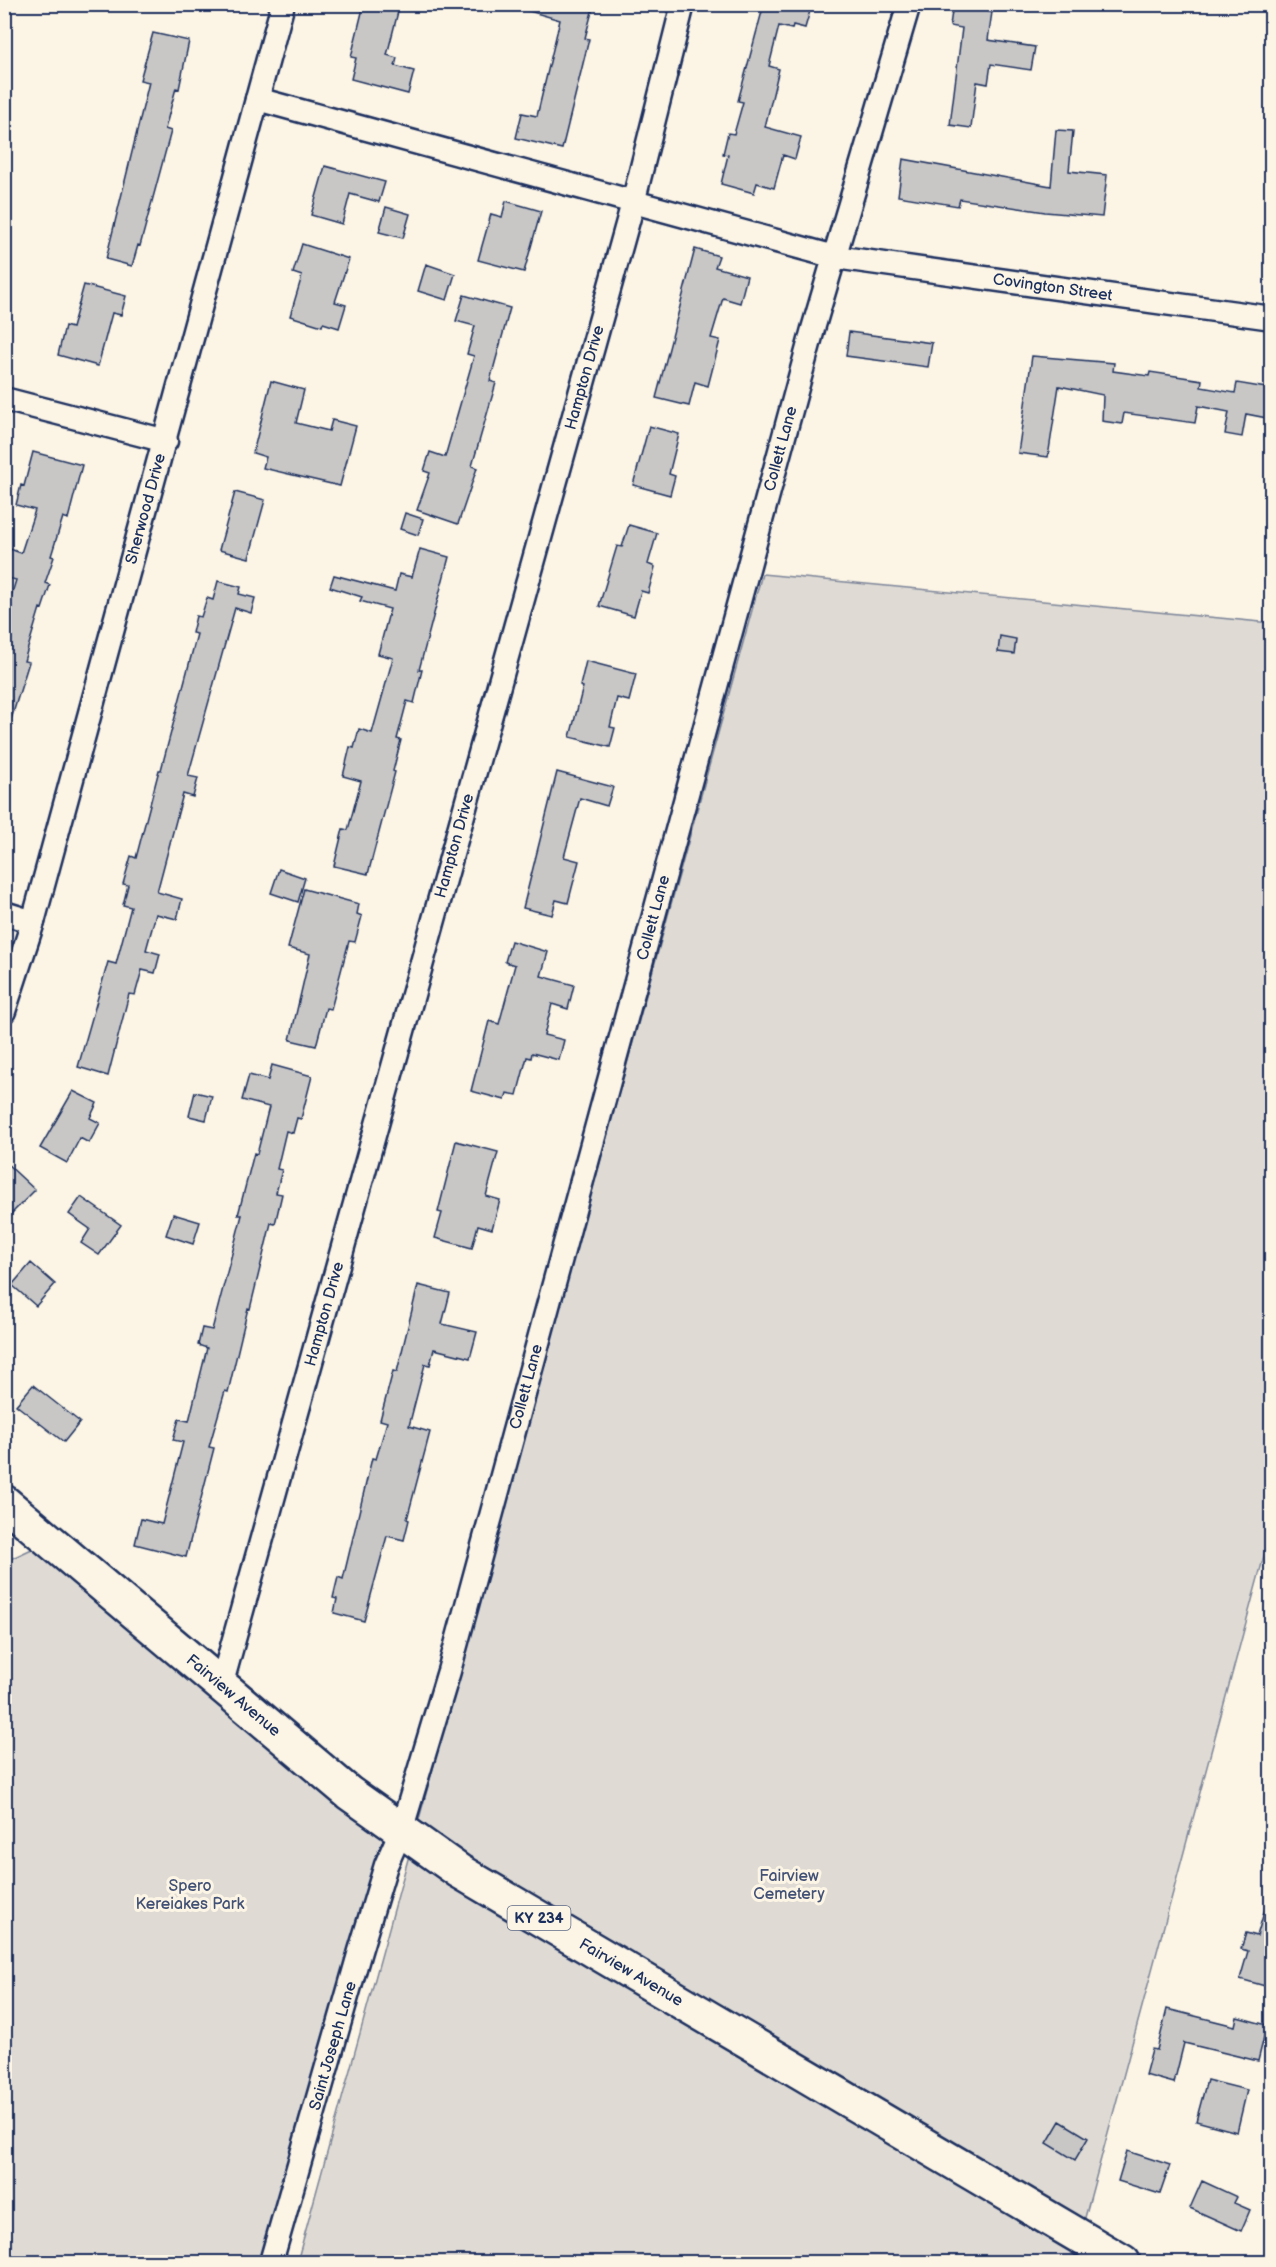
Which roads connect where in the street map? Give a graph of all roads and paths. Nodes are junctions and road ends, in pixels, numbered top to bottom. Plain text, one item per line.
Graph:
1 (284, 4) edge
2 (683, 4) edge
3 (909, 4) edge
4 (257, 99) junction
5 (633, 203) junction
6 (835, 257) junction
7 (1272, 318) edge
8 (4, 399) edge
9 (166, 441) junction
10 (4, 913) edge
11 (33, 922) junction
12 (4, 1011) edge
13 (4, 1502) edge
14 (221, 1686) junction
15 (401, 1831) junction
16 (272, 2262) edge
17 (1123, 2262) edge

1 - 4 street, Sherwood Drive
2 - 5 street, Hampton Drive
3 - 6 street, Collett Lane
4 - 5 street, Covington Street
4 - 9 street, Sherwood Drive
5 - 6 street, Covington Street
5 - 14 street, Hampton Drive
6 - 7 street, Covington Street
6 - 15 street, Collett Lane
8 - 9 street
9 - 11 street, Sherwood Drive
10 - 11 street
11 - 12 street, Sherwood Drive
13 - 14 main road, Fairview Avenue / KY 234
14 - 15 main road, Fairview Avenue / KY 234
15 - 16 street, Saint Joseph Lane
15 - 17 main road, Fairview Avenue / KY 234

